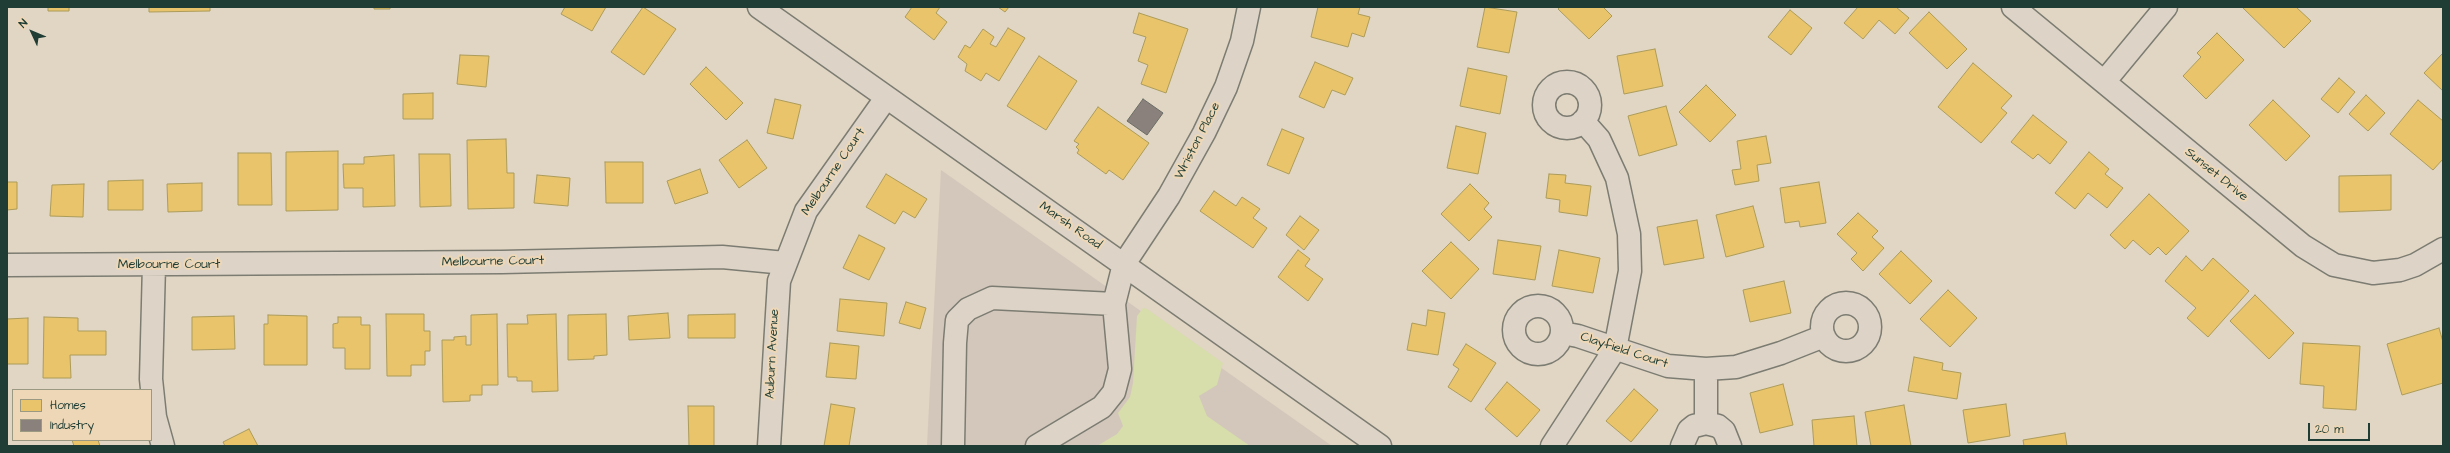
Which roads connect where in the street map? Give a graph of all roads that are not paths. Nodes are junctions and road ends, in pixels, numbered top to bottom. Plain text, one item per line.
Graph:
1 (759, 7) edge
2 (1250, 7) edge
3 (2013, 7) edge
4 (2166, 7) edge
5 (2104, 82) junction
6 (886, 98) junction
7 (1583, 121) dead end
8 (2443, 249) edge
9 (785, 263) junction
10 (1124, 264) junction
11 (7, 265) edge
12 (154, 265) junction
13 (1114, 304) junction
14 (1562, 333) dead end
15 (1824, 336) dead end
16 (1615, 349) junction
17 (1706, 369) junction
18 (1706, 423) junction
19 (1371, 443) edge
20 (163, 446) edge
21 (769, 446) edge
22 (953, 446) edge
23 (1037, 446) edge
24 (1552, 446) edge
25 (1682, 446) edge
26 (1730, 446) edge

1 - 6 street, Marsh Road
2 - 10 street, Wriston Place
3 - 5 street, Sunset Drive
4 - 5 street
5 - 8 street, Sunset Drive
6 - 9 street, Melbourne Court
6 - 10 street, Marsh Road
7 - 16 street
9 - 12 street, Melbourne Court
9 - 21 street, Auburn Avenue
10 - 13 street, Wriston Place
10 - 19 street, Marsh Road
11 - 12 street, Melbourne Court
12 - 20 street
13 - 22 street
13 - 23 street, Wriston Place
14 - 16 street, Clayfield Court
15 - 17 street, Clayfield Court
16 - 17 street, Clayfield Court
16 - 24 street
17 - 18 street
18 - 25 street
18 - 26 street

